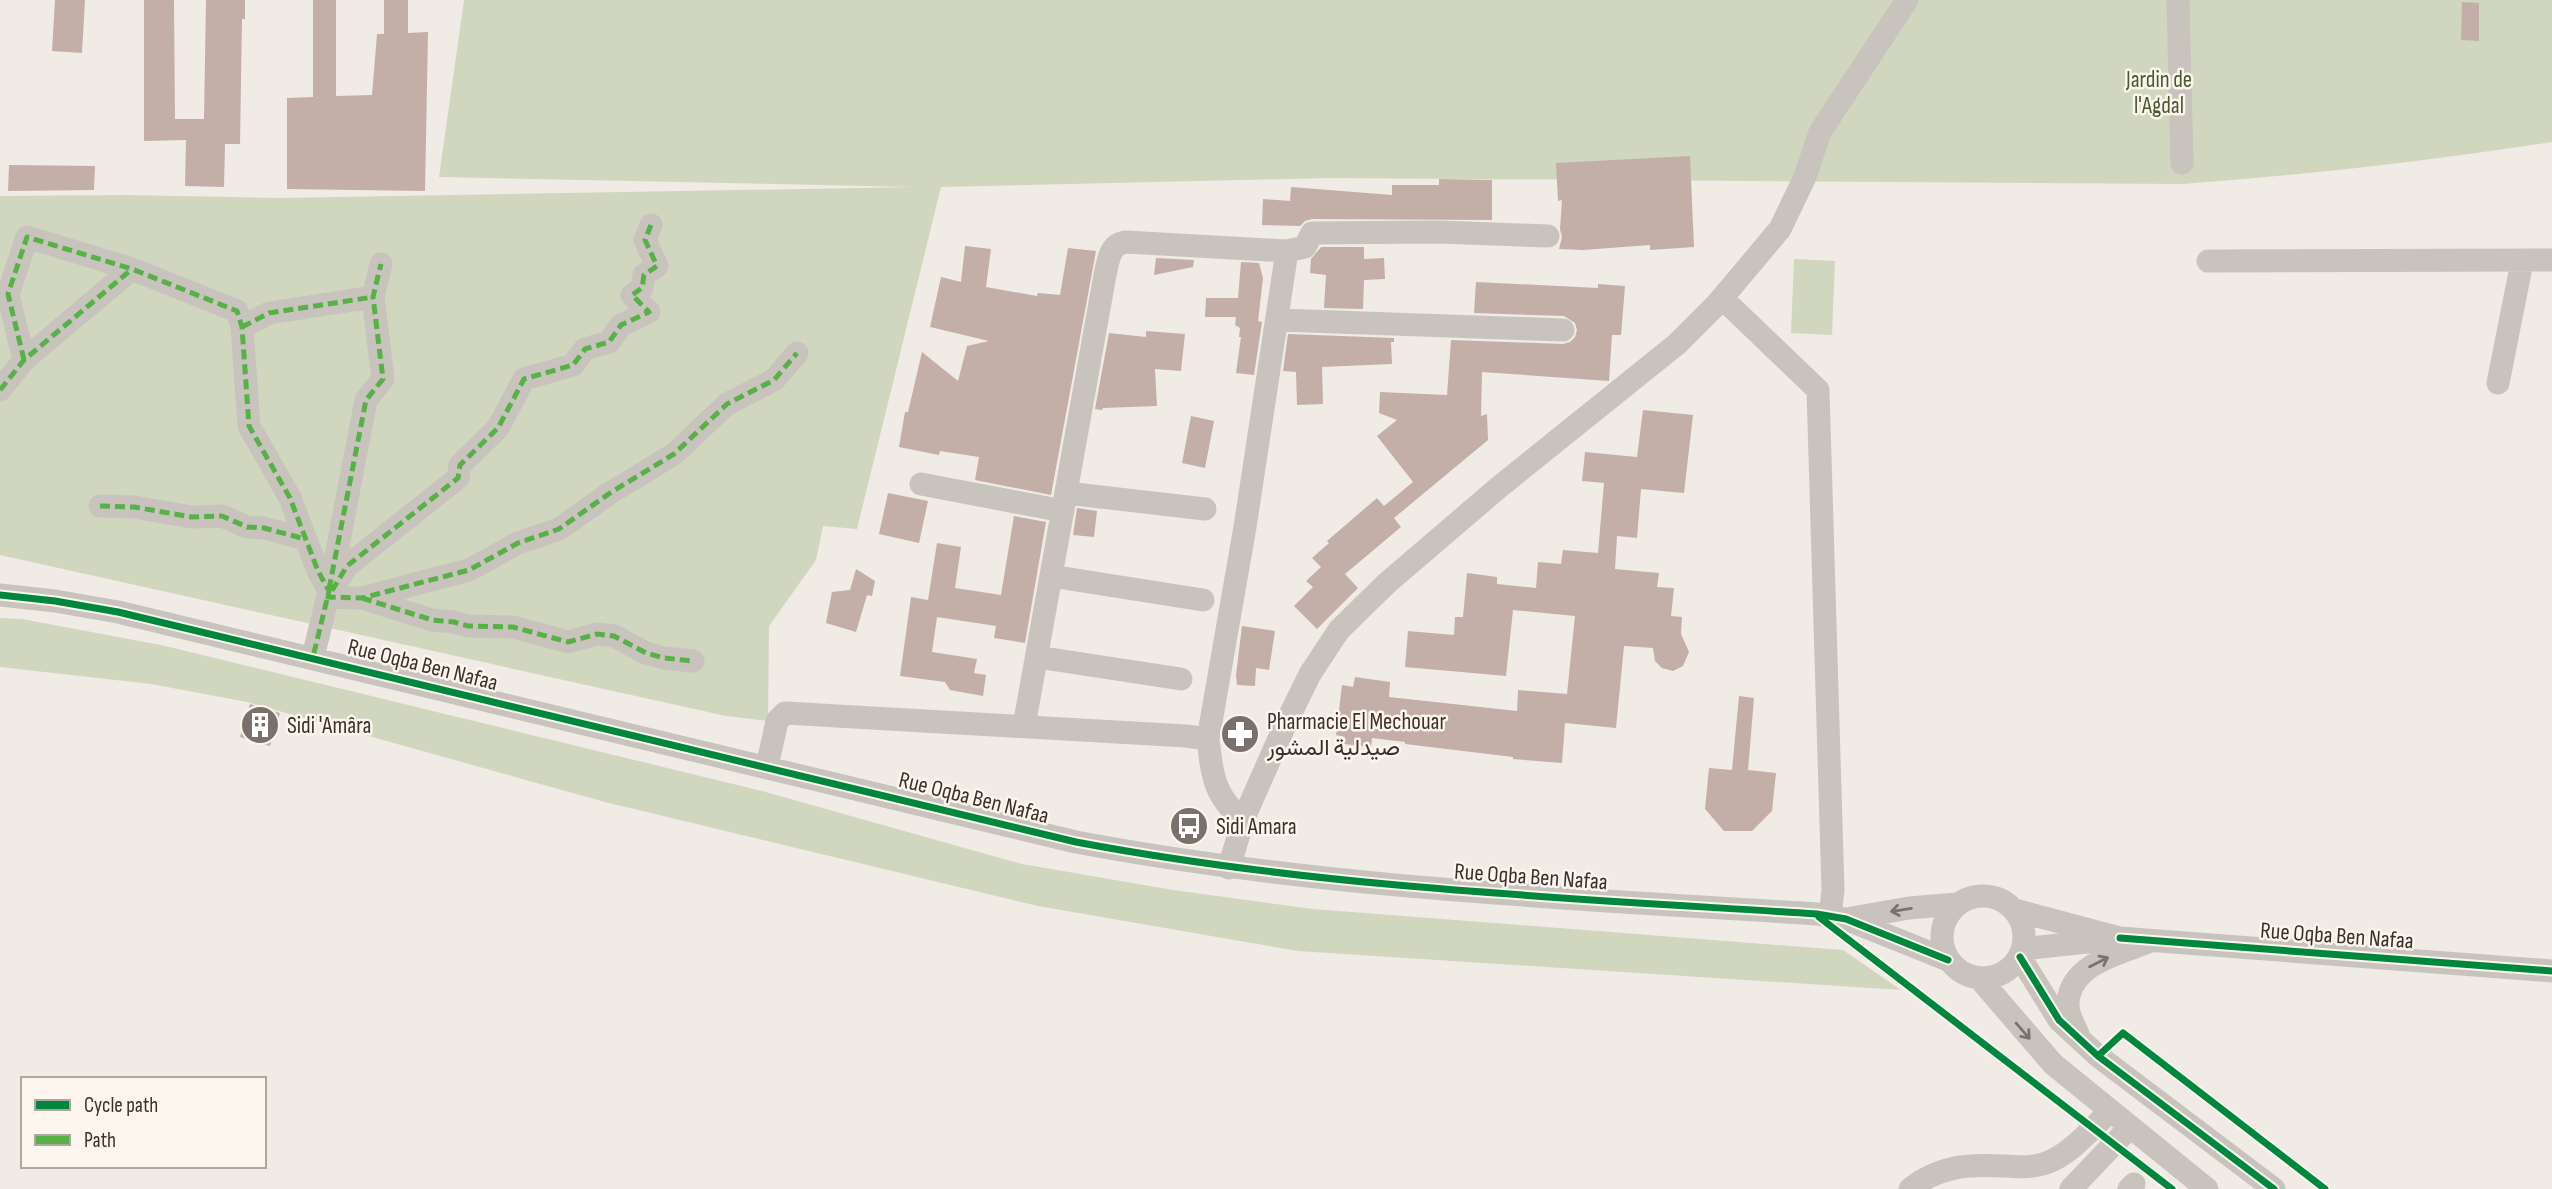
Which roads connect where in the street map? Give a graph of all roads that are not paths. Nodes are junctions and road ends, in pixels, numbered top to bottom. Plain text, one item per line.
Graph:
1 (1907, 0) edge
2 (2178, 0) edge
3 (2182, 163) dead end
4 (651, 225) dead end
5 (1548, 236) dead end
6 (1287, 251) junction
7 (2552, 260) edge
8 (2208, 261) dead end
9 (2522, 262) junction
10 (380, 264) dead end
11 (132, 270) junction
12 (373, 297) junction
13 (1722, 298) junction
14 (1279, 320) junction
15 (242, 327) junction
16 (1563, 330) dead end
17 (797, 353) dead end
18 (24, 360) junction
19 (2498, 383) dead end
20 (0, 390) edge
21 (920, 484) dead end
22 (1065, 502) junction
23 (100, 506) dead end
24 (1205, 509) dead end
25 (305, 539) junction
26 (1051, 576) junction
27 (329, 594) junction
28 (0, 595) edge
29 (362, 598) junction
30 (1203, 600) dead end
31 (1037, 656) junction
32 (313, 657) junction
33 (693, 661) dead end
34 (1181, 679) dead end
35 (1024, 726) junction
36 (1208, 739) junction
37 (767, 767) junction
38 (1243, 820) junction
39 (1229, 868) junction
40 (1957, 904) junction
41 (2015, 910) junction
42 (1838, 918) junction
43 (2120, 939) junction
44 (2150, 941) junction
45 (2021, 953) junction
46 (1948, 960) junction
47 (2552, 971) edge
48 (1979, 978) junction
49 (2081, 1040) junction
50 (2110, 1111) junction
51 (2130, 1127) junction
52 (1910, 1189) edge
53 (2071, 1189) edge
54 (2207, 1189) edge
55 (2274, 1189) edge

1 - 13 street
2 - 3 street
4 - 27 street
5 - 6 street
6 - 14 street
6 - 22 street
7 - 9 street
8 - 9 street
9 - 19 street
10 - 12 street
11 - 15 street
11 - 18 street
11 - 18 street
12 - 15 street
12 - 27 street
13 - 38 street
13 - 42 street
14 - 16 street
14 - 36 street
15 - 25 street
17 - 29 street
18 - 20 street
21 - 22 street
22 - 24 street
22 - 26 street
23 - 25 street
25 - 27 street
26 - 30 street
26 - 31 street
27 - 29 street
27 - 32 street
28 - 32 street, Rue Oqba Ben Nafaa
29 - 33 street
31 - 34 street
31 - 35 street
32 - 37 street, Rue Oqba Ben Nafaa
35 - 36 street
35 - 37 street
36 - 38 street
37 - 39 street, Rue Oqba Ben Nafaa
38 - 39 street
39 - 42 street, Rue Oqba Ben Nafaa
40 - 41 street
40 -> 42 street, Rue Oqba Ben Nafaa
40 - 46 street
41 - 43 street, Rue Oqba Ben Nafaa
41 - 45 street
42 - 46 street, Rue Oqba Ben Nafaa
43 - 44 street, Rue Oqba Ben Nafaa
43 - 45 street, Rue Oqba Ben Nafaa
44 - 47 street, Rue Oqba Ben Nafaa
49 -> 44 street
45 - 48 street
45 - 49 street
46 - 48 street
48 -> 50 street
49 - 55 street
50 - 51 street
50 - 52 street
51 - 53 street
51 - 54 street

